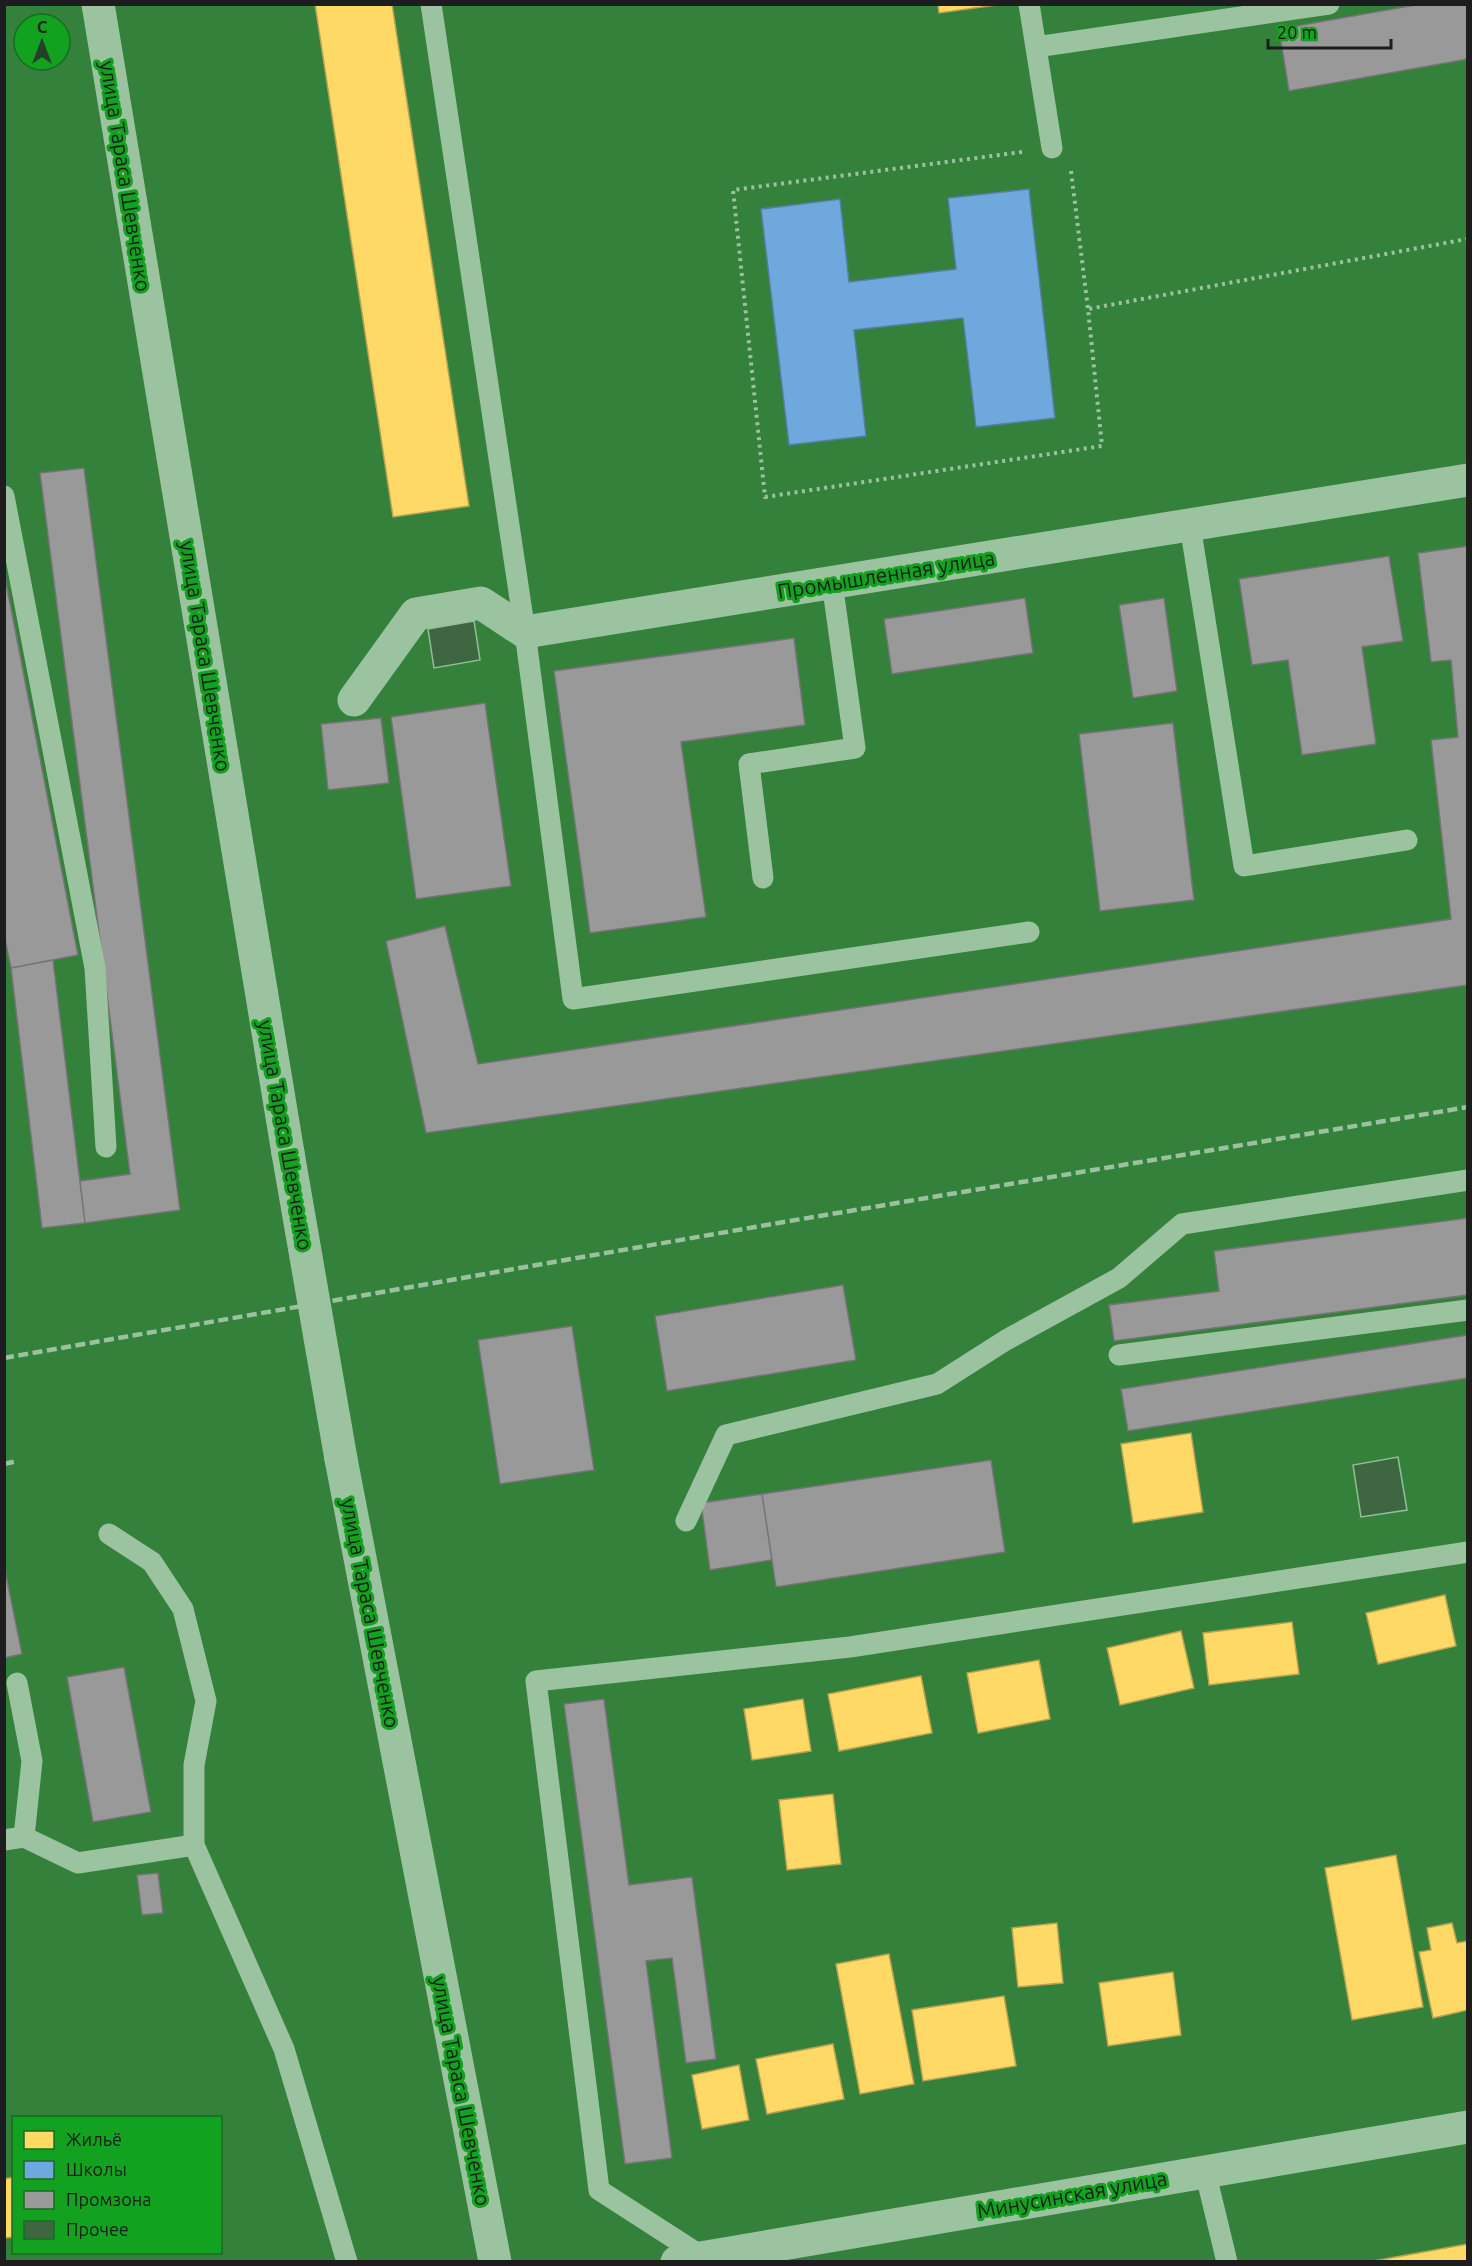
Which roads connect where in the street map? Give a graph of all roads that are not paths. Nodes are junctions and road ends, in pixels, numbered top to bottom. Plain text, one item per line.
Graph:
1 (98, 4) edge
2 (431, 4) edge
3 (1029, 4) edge
4 (1329, 4) edge
5 (1249, 10) edge
6 (1036, 47) junction
7 (1052, 148) road end
8 (1467, 480) edge
9 (5, 505) edge
10 (1190, 525) junction
11 (832, 582) junction
12 (525, 632) junction
13 (354, 700) dead end
14 (1407, 840) dead end
15 (764, 878) dead end
16 (1029, 932) dead end
17 (106, 1147) dead end
18 (1467, 1180) edge
19 (1467, 1310) edge
20 (1119, 1355) dead end
21 (686, 1521) dead end
22 (109, 1534) dead end
23 (1467, 1552) edge
24 (17, 1683) dead end
25 (14, 1839) edge
26 (194, 1845) junction
27 (1467, 2127) edge
28 (1205, 2171) junction
29 (690, 2259) edge
30 (347, 2262) edge
31 (495, 2262) edge
32 (1227, 2262) edge

1 - 31 street, улица Тараса Шевченко, bridge
2 - 12 lane
3 - 6 lane
4 - 5 lane
5 - 6 lane
6 - 7 lane
8 - 10 street, Промышленная улица
9 - 17 lane
10 - 11 street, Промышленная улица
10 - 14 lane
11 - 12 street, Промышленная улица
11 - 15 lane
12 - 13 street
12 - 16 lane
18 - 21 lane
19 - 20 lane
22 - 26 lane
23 - 29 lane
24 - 25 lane
25 - 26 lane
26 - 30 lane
27 - 28 street, Минусинская улица
28 - 29 street, Минусинская улица
28 - 32 lane

